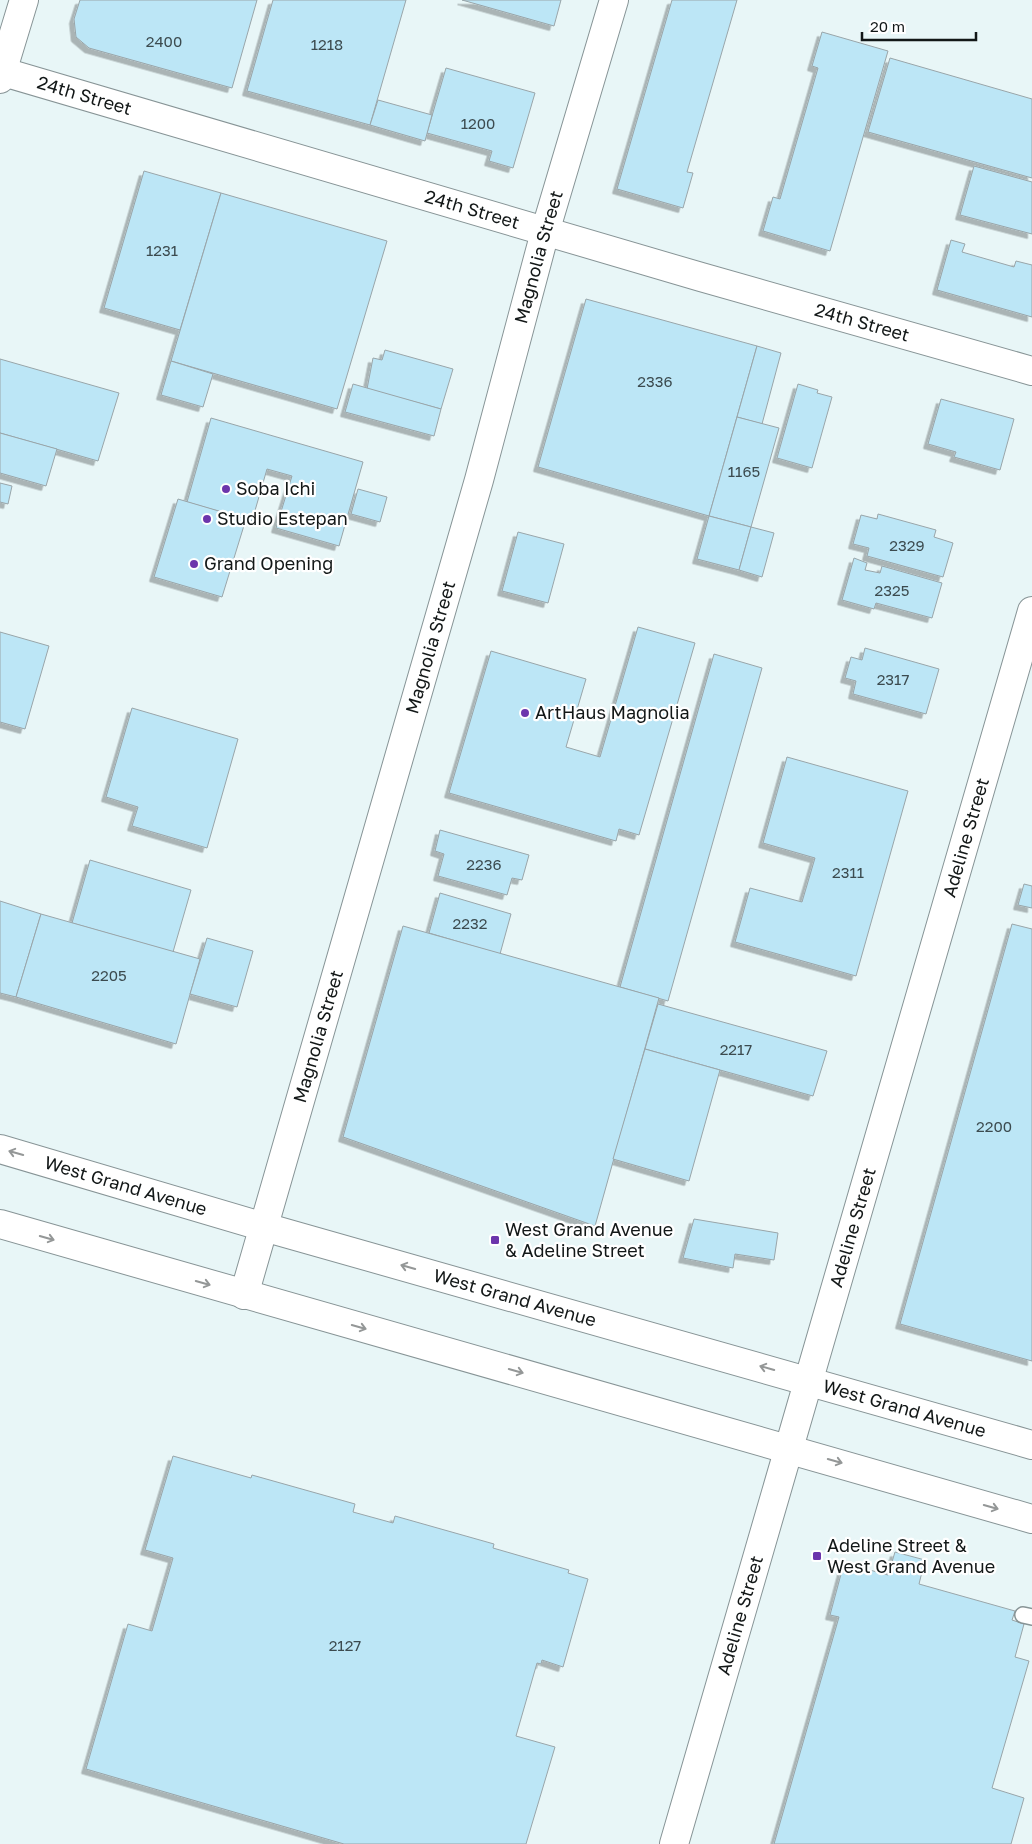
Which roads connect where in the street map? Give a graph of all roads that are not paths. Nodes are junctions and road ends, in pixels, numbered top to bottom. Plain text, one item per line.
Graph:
1 (24, 0) edge
2 (614, 0) edge
3 (1, 74) edge
4 (545, 232) junction
5 (1032, 371) edge
6 (1032, 611) edge
7 (0, 1149) edge
8 (0, 1224) edge
9 (264, 1227) junction
10 (244, 1295) junction
11 (808, 1380) junction
12 (1032, 1444) edge
13 (788, 1448) junction
14 (1032, 1519) edge
15 (674, 1844) edge

1 - 3 main road
2 - 4 main road, Magnolia Street
3 - 4 main road, 24th Street
4 - 5 main road, 24th Street
4 - 9 main road, Magnolia Street
6 - 11 main road, Adeline Street
9 -> 7 main road, West Grand Avenue
8 -> 10 main road
9 - 10 main road, Magnolia Street
11 -> 9 main road, West Grand Avenue
10 -> 13 main road
11 - 12 main road, West Grand Avenue
11 - 13 main road, Adeline Street
13 -> 14 main road
13 - 15 main road, Adeline Street

